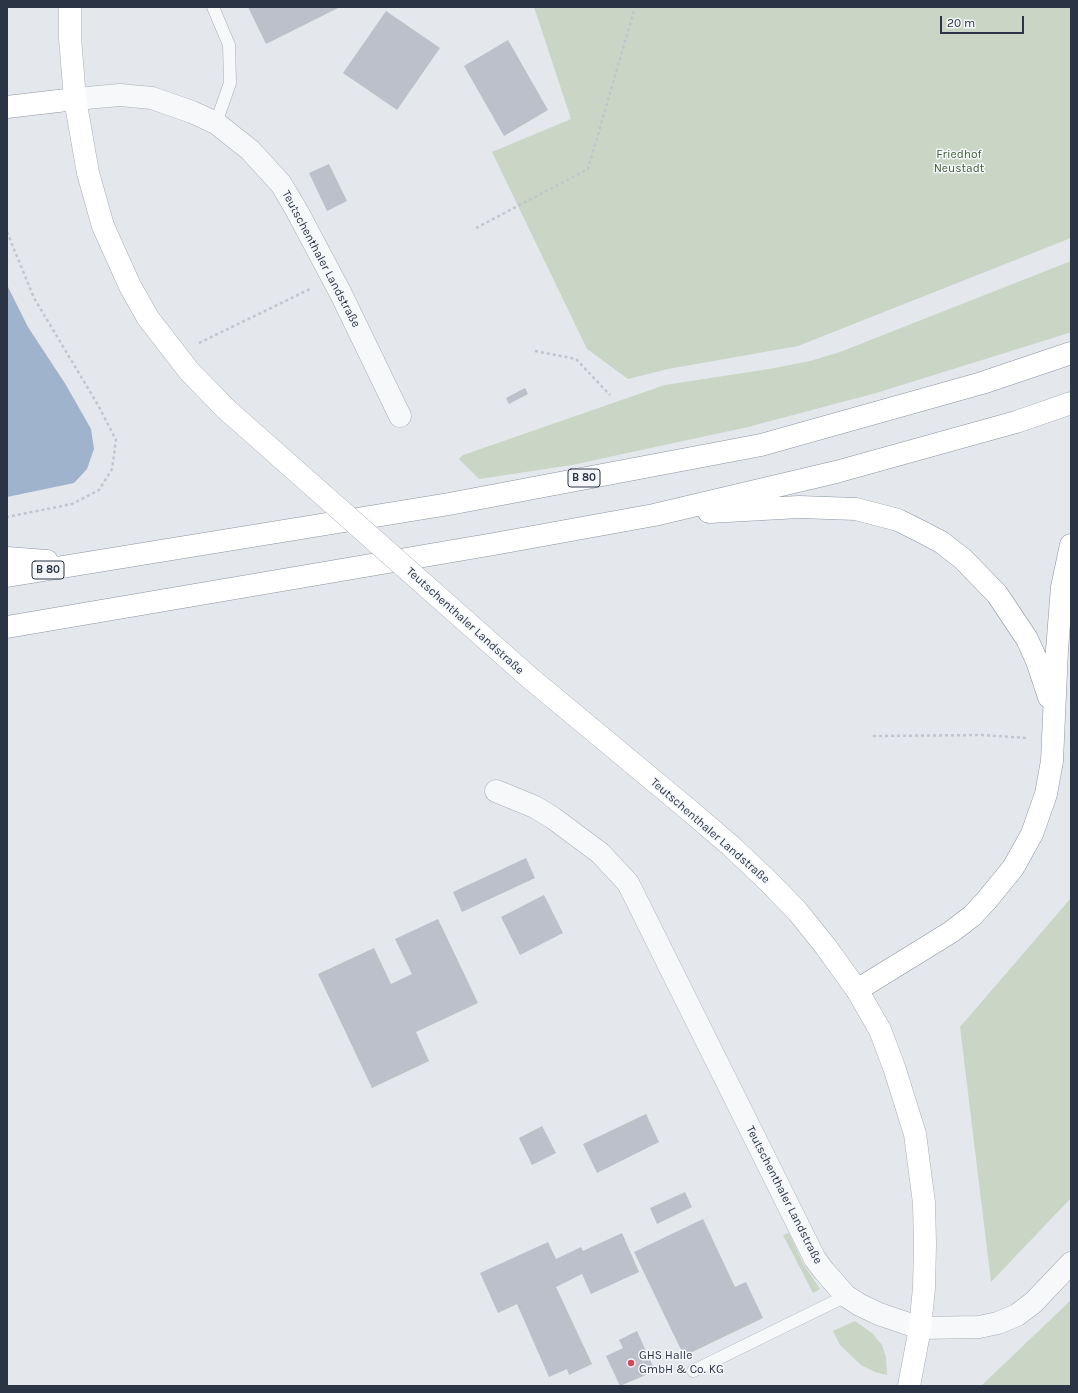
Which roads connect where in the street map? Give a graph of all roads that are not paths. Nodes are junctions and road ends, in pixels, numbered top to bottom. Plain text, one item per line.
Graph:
1 (70, 7) edge
2 (213, 7) edge
3 (75, 99) junction
4 (7, 107) edge
5 (216, 123) junction
6 (1071, 353) edge
7 (1071, 403) edge
8 (400, 416) dead end
9 (654, 515) junction
10 (1071, 545) edge
11 (7, 558) edge
12 (88, 564) junction
13 (7, 576) edge
14 (7, 627) edge
15 (1053, 716) junction
16 (496, 791) dead end
17 (856, 990) junction
18 (1071, 1263) edge
19 (846, 1296) junction
20 (920, 1328) junction
21 (693, 1371) dead end
22 (909, 1386) edge

1 - 3 main road, Teutschenthaler Landstraße
2 - 5 lane
3 - 4 main road
3 - 5 street, Teutschenthaler Landstraße
3 - 17 main road, Teutschenthaler Landstraße, bridge
5 - 8 street, Teutschenthaler Landstraße
6 - 12 main road, B 80
7 - 9 main road
9 - 14 main road
9 - 15 main road
10 - 15 main road
11 - 12 main road
12 - 13 main road, B 80
15 - 17 main road
16 - 19 street, Teutschenthaler Landstraße
17 - 20 main road, Teutschenthaler Landstraße
18 - 20 street
19 - 20 street, Teutschenthaler Landstraße
19 - 21 lane
20 - 22 main road

